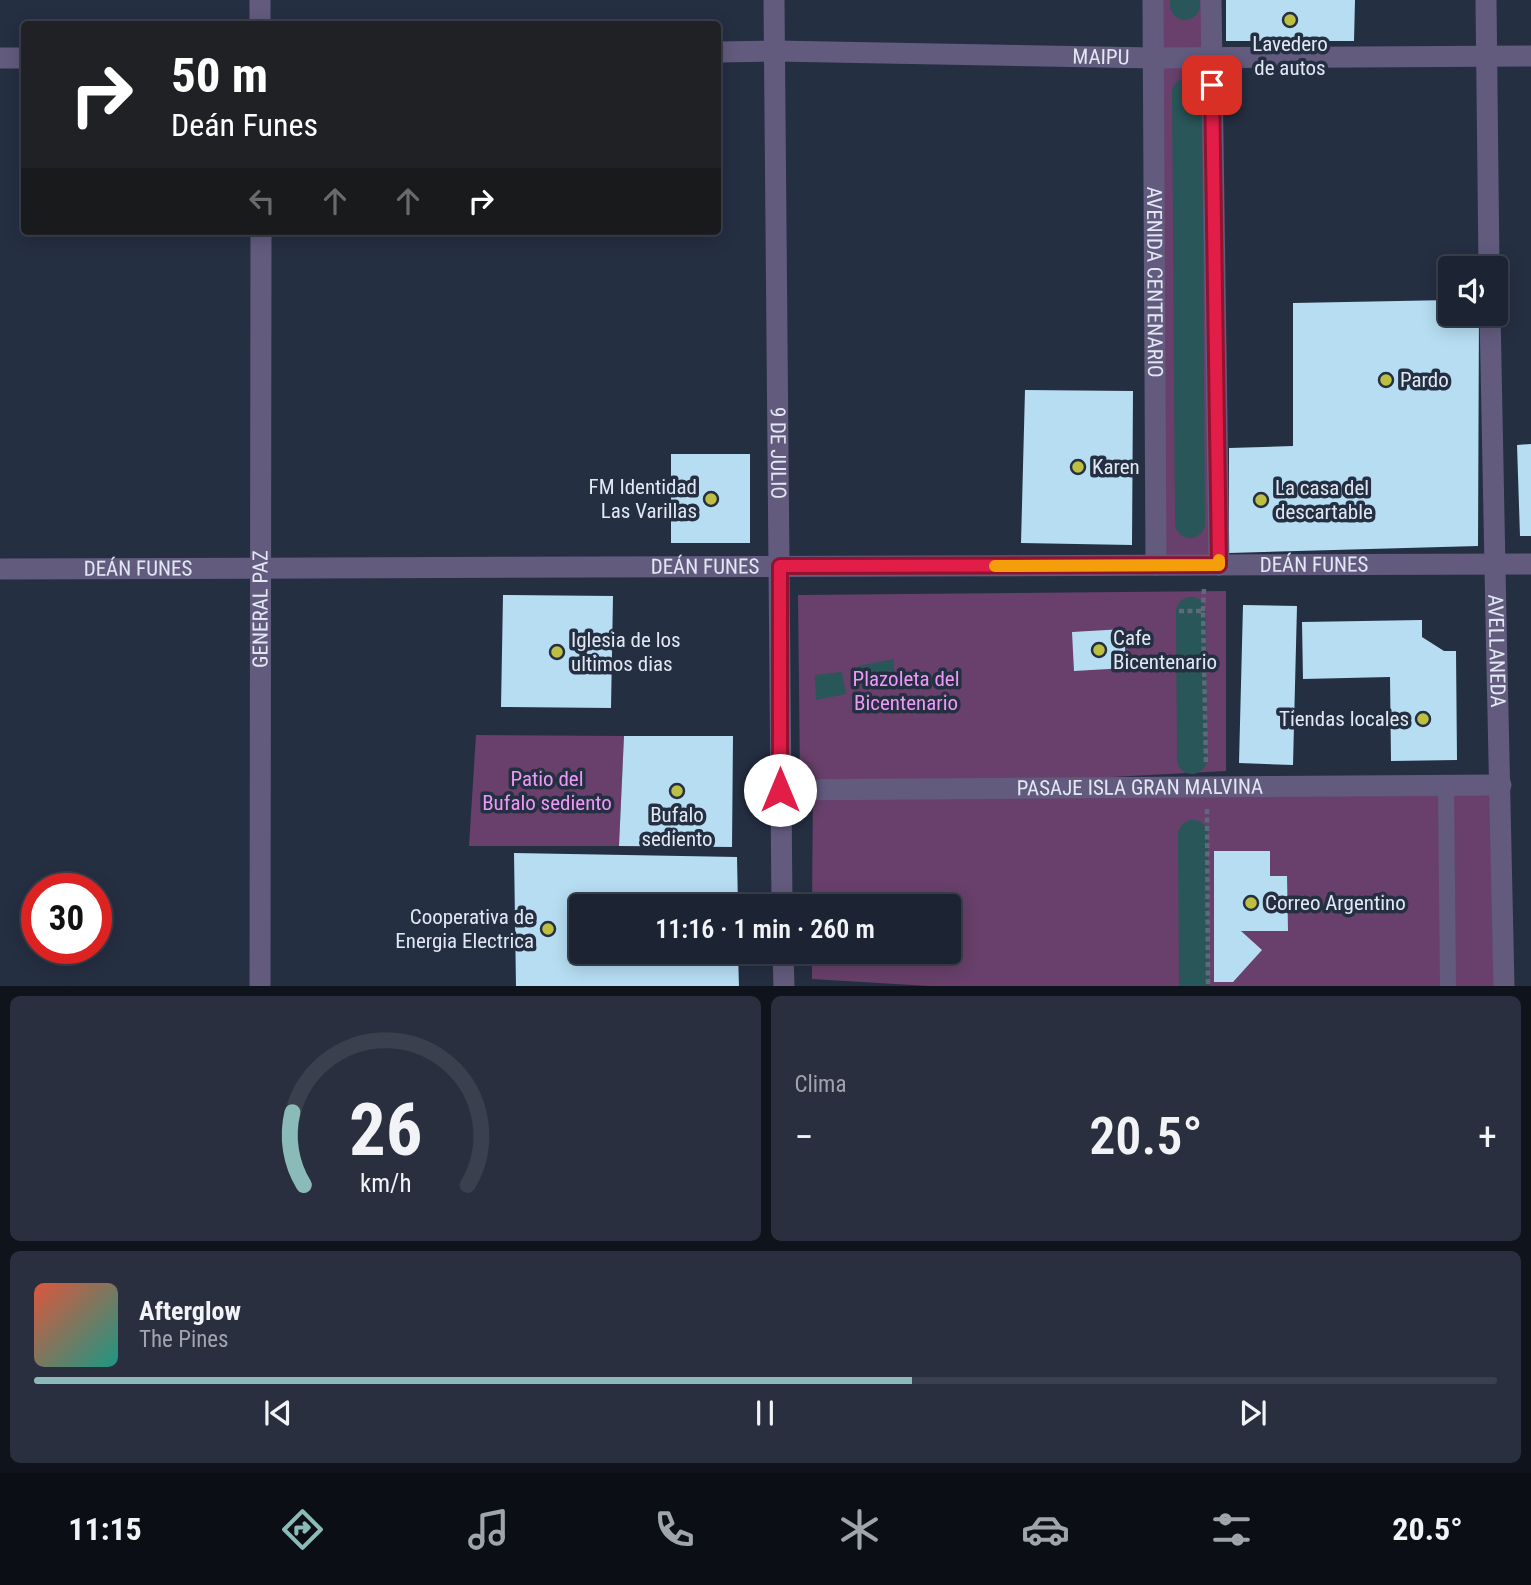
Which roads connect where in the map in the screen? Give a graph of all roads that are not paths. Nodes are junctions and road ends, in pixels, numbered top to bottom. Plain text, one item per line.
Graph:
1 (260, 0) edge
2 (774, 0) edge
3 (1153, 0) edge
4 (1211, 0) edge
5 (1486, 0) edge
6 (260, 21) edge
7 (775, 51) junction
8 (721, 52) edge
9 (1486, 56) junction
10 (1531, 56) edge
11 (0, 58) edge
12 (21, 58) edge
13 (1154, 58) junction
14 (1211, 58) junction
15 (261, 235) edge
16 (1489, 256) edge
17 (1490, 326) edge
18 (1493, 564) junction
19 (1531, 564) edge
20 (1156, 565) junction
21 (1219, 565) junction
22 (780, 566) junction
23 (0, 569) edge
24 (260, 570) junction
25 (1446, 785) junction
26 (1501, 785) junction
27 (780, 790) junction
28 (782, 894) edge
29 (783, 964) edge
30 (260, 986) edge
31 (783, 986) edge
32 (1448, 986) edge
33 (1504, 986) edge

1 - 6 street
2 - 7 street, 9 DE JULIO
3 - 13 street, AVENIDA CENTENARIO
4 - 14 street
5 - 9 street
7 - 8 street, MAIPU
7 - 13 street, MAIPU
7 - 22 street, 9 DE JULIO
9 - 10 street, MAIPU
9 - 14 street, MAIPU
9 - 16 street
11 - 12 street
13 - 14 street, MAIPU
13 - 20 street, AVENIDA CENTENARIO
14 - 21 street
15 - 24 street, GENERAL PAZ
17 - 18 street, AVELLANEDA
18 - 19 street, DEÁN FUNES
18 - 21 street, DEÁN FUNES
18 - 26 street, AVELLANEDA
20 - 21 street, DEÁN FUNES
20 - 22 street, DEÁN FUNES
22 - 24 street, DEÁN FUNES
22 - 27 street, 9 DE JULIO
23 - 24 street, DEÁN FUNES
24 - 30 street, GENERAL PAZ
25 - 26 street, PASAJE ISLA GRAN MALVINA
25 - 27 street, PASAJE ISLA GRAN MALVINA
25 - 32 lane
26 - 33 street, AVELLANEDA
27 - 28 street, 9 DE JULIO
29 - 31 street

